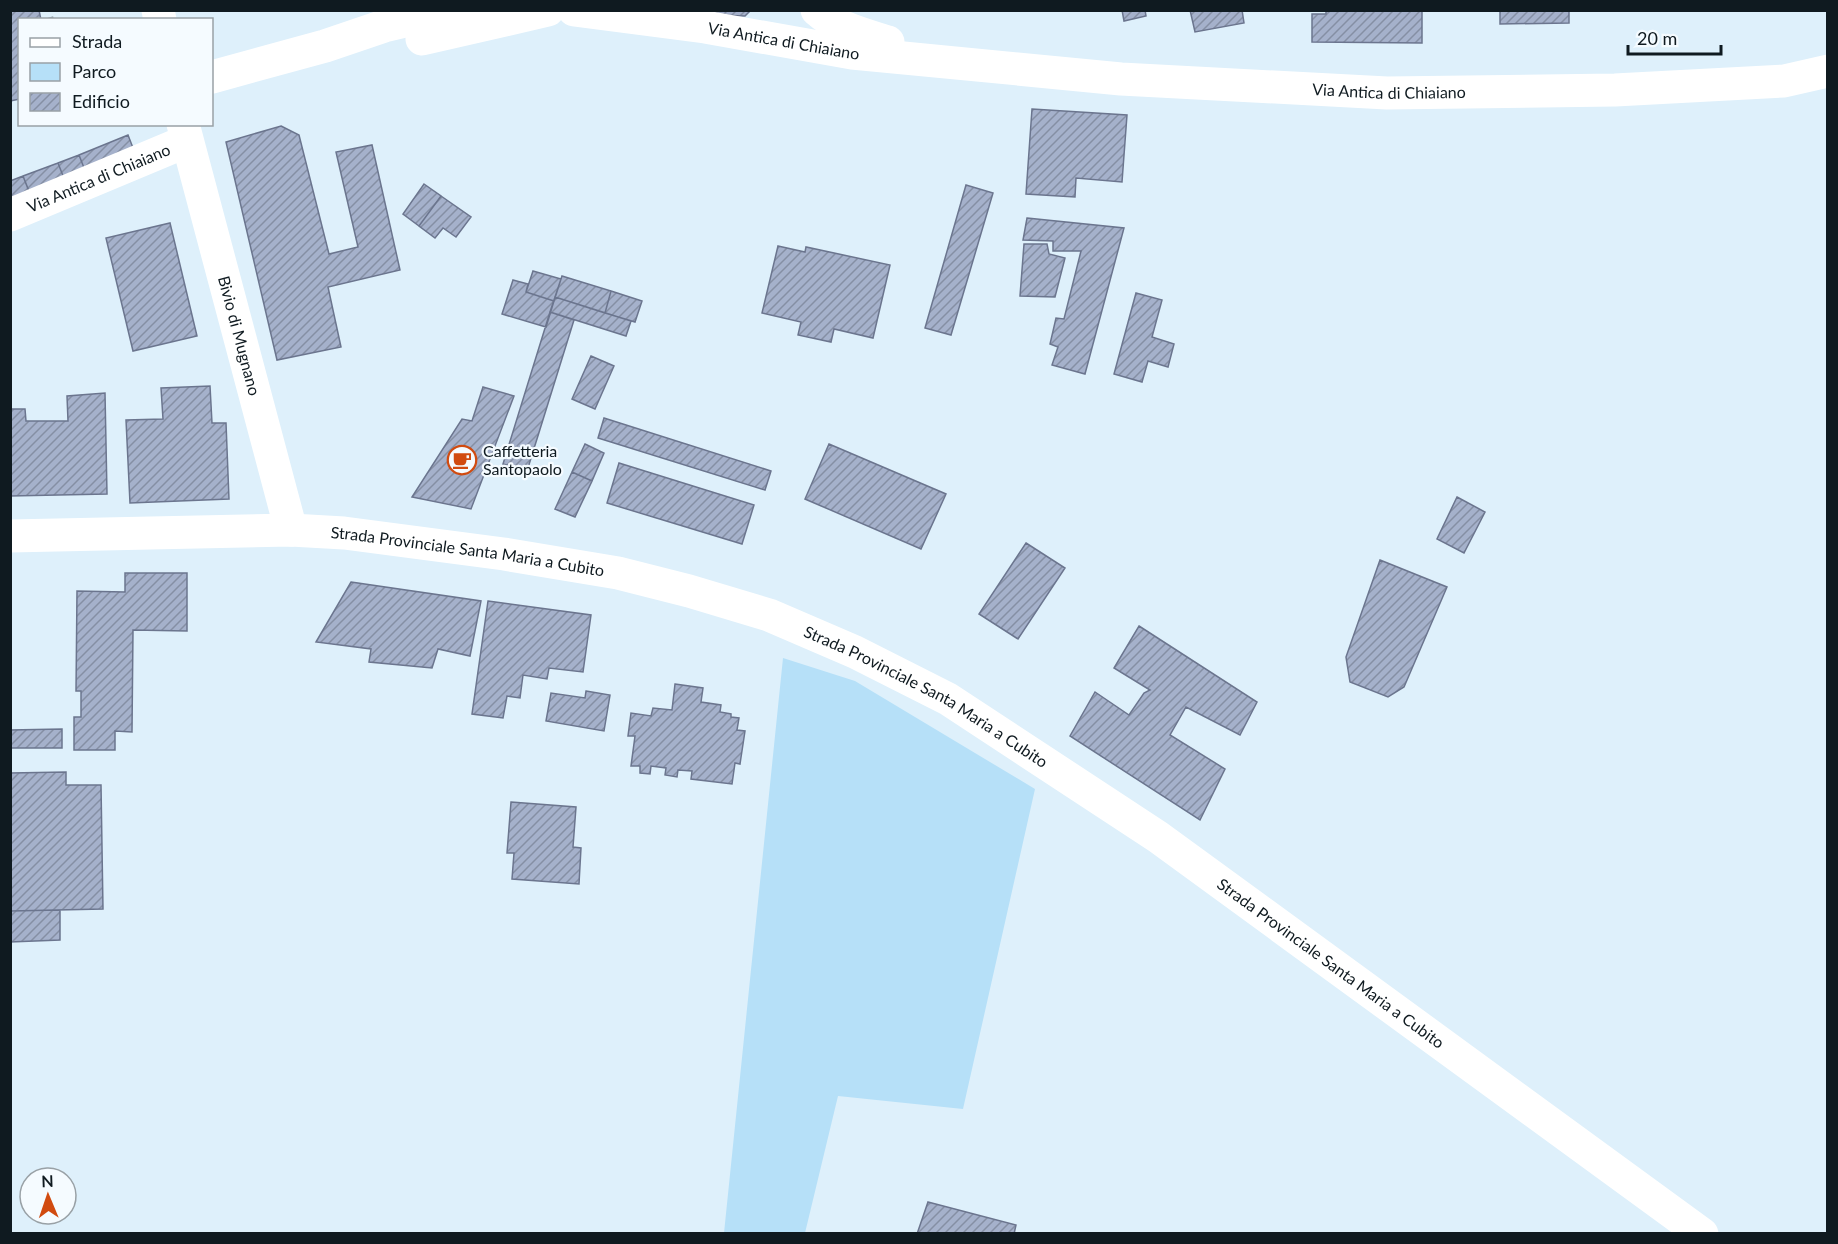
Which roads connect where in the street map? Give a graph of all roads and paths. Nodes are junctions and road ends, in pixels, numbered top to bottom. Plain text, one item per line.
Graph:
1 (452, 10) edge
2 (548, 10) edge
3 (574, 10) edge
4 (764, 10) edge
5 (817, 10) edge
6 (616, 13) edge
7 (47, 18) edge
8 (54, 18) dead end
9 (735, 32) junction
10 (325, 46) junction
11 (950, 62) junction
12 (1827, 71) edge
13 (213, 77) edge
14 (185, 133) edge
15 (10, 215) edge
16 (291, 530) junction
17 (10, 536) edge
18 (1702, 1233) edge

1 - 10 street
2 - 10 street
3 - 6 street, Via Antica di Chiaiano
4 - 9 street
5 - 11 street, Via Antica di Chiaiano
6 - 9 street, Via Antica di Chiaiano
7 - 8 path
9 - 11 street, Via Antica di Chiaiano
10 - 13 street
11 - 12 street, Via Antica di Chiaiano
14 - 15 street, Via Antica di Chiaiano
14 - 16 street, Bivio di Mugnano
16 - 17 street, Strada Provinciale Santa Maria a Cubito
16 - 18 street, Strada Provinciale Santa Maria a Cubito

